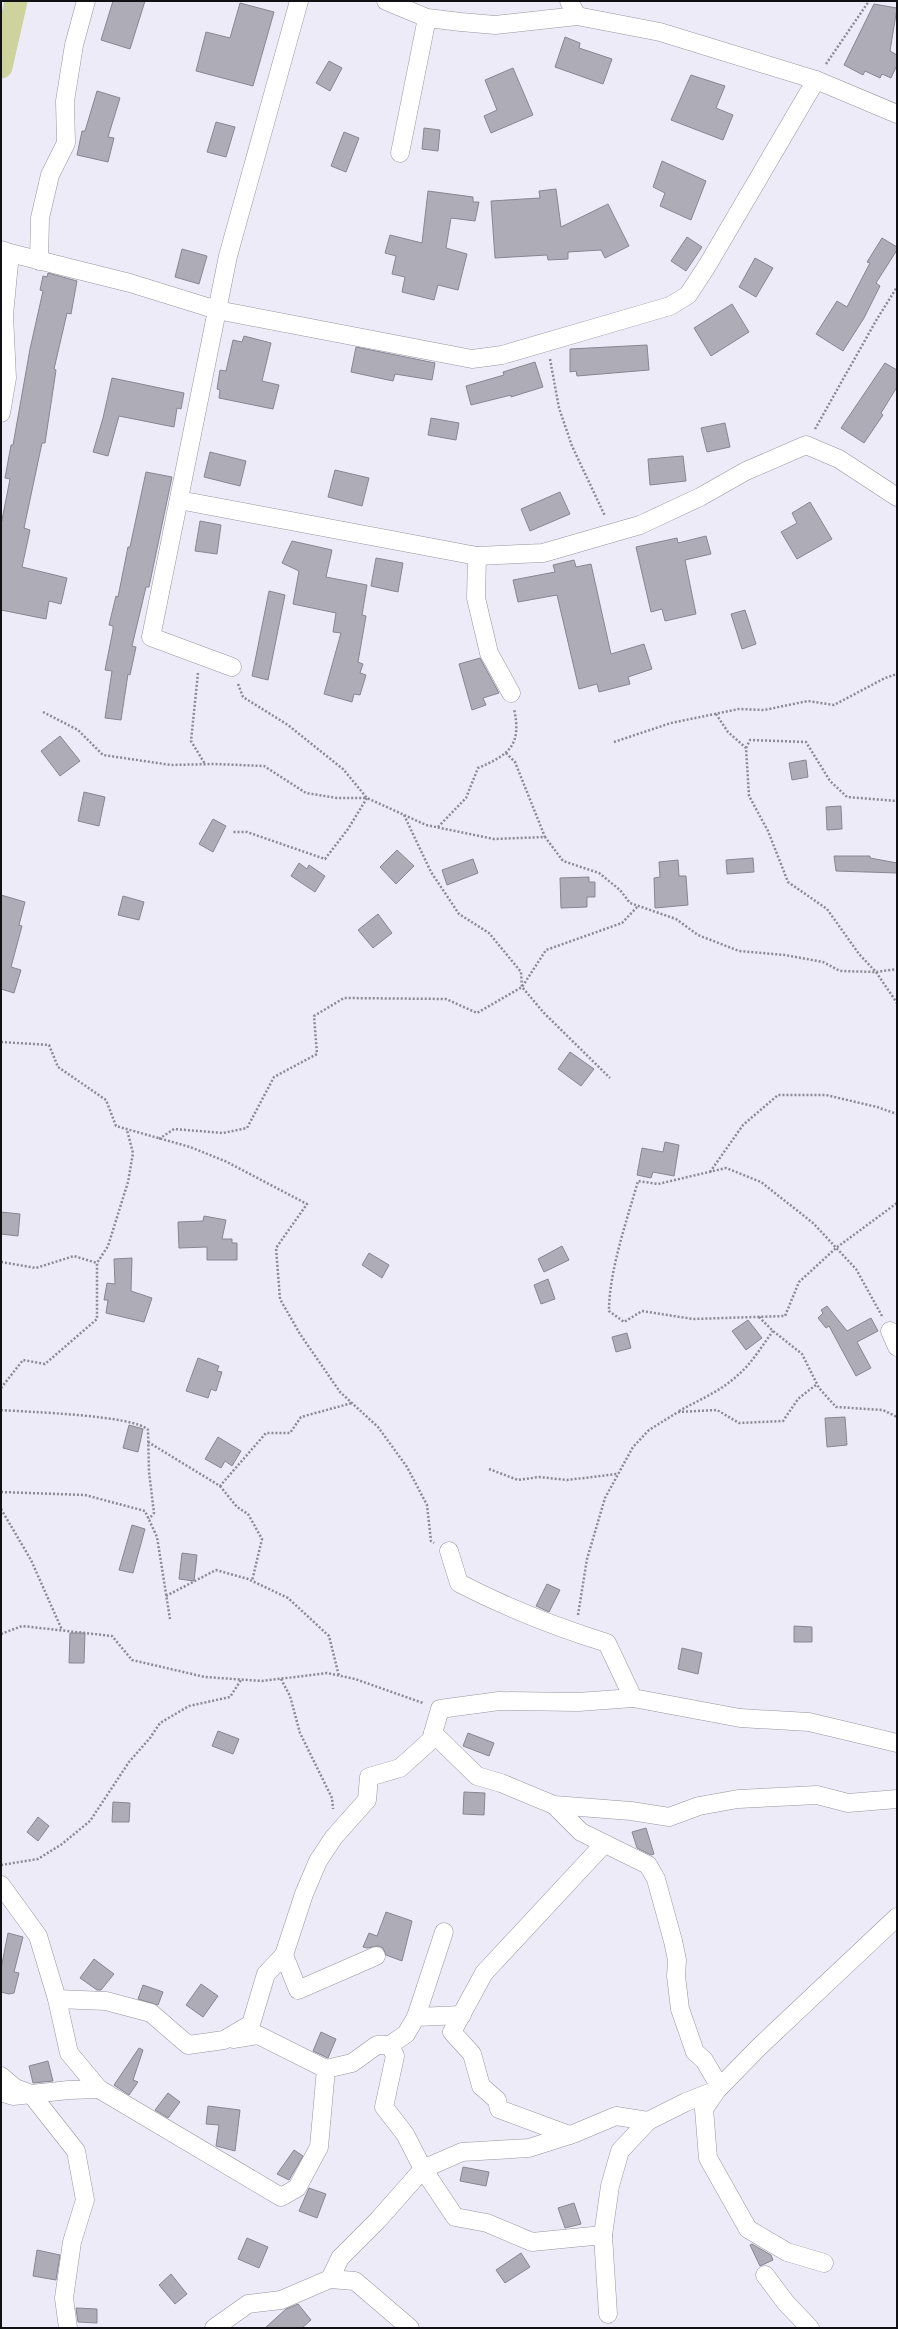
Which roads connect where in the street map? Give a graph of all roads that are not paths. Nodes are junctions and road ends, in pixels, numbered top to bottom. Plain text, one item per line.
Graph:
1 (16, 1) edge
2 (86, 1) edge
3 (299, 1) edge
4 (386, 1) edge
5 (573, 9) edge
6 (427, 18) junction
7 (1, 67) edge
8 (816, 80) junction
9 (897, 114) edge
10 (400, 153) dead end
11 (6, 251) edge
12 (39, 261) junction
13 (218, 310) junction
14 (1, 413) edge
15 (897, 497) edge
16 (179, 500) junction
17 (477, 556) junction
18 (232, 667) road end
19 (511, 693) road end
20 (890, 1331) road end
21 (897, 1347) edge
22 (449, 1551) road end
23 (633, 1698) junction
24 (433, 1733) junction
25 (897, 1743) edge
26 (897, 1799) edge
27 (554, 1805) junction
28 (604, 1844) junction
29 (1, 1886) edge
30 (897, 1917) edge
31 (444, 1932) dead end
32 (284, 1955) junction
33 (376, 1956) dead end
34 (57, 1999) junction
35 (462, 2015) junction
36 (416, 2017) junction
37 (224, 2040) junction
38 (390, 2045) junction
39 (326, 2069) junction
40 (1, 2076) edge
41 (718, 2089) junction
42 (98, 2090) junction
43 (1, 2092) edge
44 (30, 2094) junction
45 (648, 2121) junction
46 (569, 2135) junction
47 (423, 2169) junction
48 (603, 2235) junction
49 (824, 2263) dead end
50 (765, 2275) dead end
51 (330, 2279) junction
52 (608, 2314) dead end
53 (233, 2323) edge
54 (68, 2328) edge
55 (214, 2328) edge
56 (410, 2328) edge
57 (810, 2328) edge

1 - 7 main road
2 - 12 street
3 - 13 street
4 - 6 street
5 - 6 street
5 - 8 street
6 - 10 street
8 - 9 street
8 - 13 street
11 - 12 street
11 - 14 street
12 - 13 street
13 - 16 street
15 - 17 street
16 - 17 street
16 - 18 street
17 - 19 street
20 - 21 street
22 - 23 street
23 - 24 street
23 - 25 street
24 - 27 street
24 - 32 street
26 - 27 street
27 - 28 street
28 - 35 street
28 - 41 street
29 - 34 street
30 - 41 street
31 - 36 street
32 - 33 street
32 - 37 street
34 - 37 street
34 - 42 street
35 - 36 street
35 - 46 street
36 - 38 street
37 - 39 street
38 - 39 street
38 - 47 street
39 - 42 street
40 - 44 street
41 - 45 street
41 - 49 street
42 - 44 street
43 - 44 street
44 - 54 street
45 - 46 street
45 - 48 street
46 - 47 street
47 - 48 street
47 - 51 street
48 - 52 street
50 - 57 street
51 - 53 street
51 - 56 street
53 - 55 street

